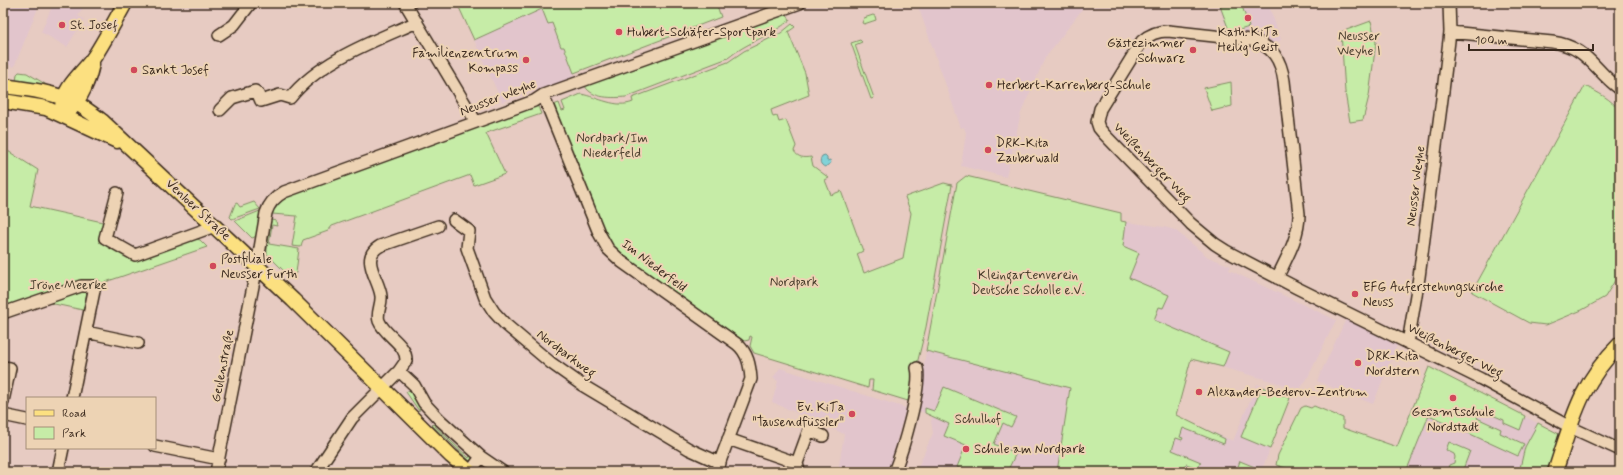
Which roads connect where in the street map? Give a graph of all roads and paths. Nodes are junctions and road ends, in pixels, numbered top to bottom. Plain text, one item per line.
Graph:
1 (125, 3) edge
2 (251, 3) edge
3 (405, 3) edge
4 (800, 3) edge
5 (1449, 3) edge
6 (417, 22) junction
7 (1450, 32) junction
8 (219, 35) dead end
9 (3, 86) edge
10 (1620, 89) edge
11 (543, 95) junction
12 (3, 101) edge
13 (70, 101) junction
14 (220, 110) dead end
15 (64, 115) junction
16 (476, 122) junction
17 (133, 150) junction
18 (117, 193) dead end
19 (454, 220) dead end
20 (215, 226) junction
21 (438, 226) dead end
22 (258, 266) junction
23 (1277, 278) junction
24 (3, 314) edge
25 (86, 332) junction
26 (138, 343) dead end
27 (1408, 343) junction
28 (1620, 344) edge
29 (3, 367) edge
30 (917, 368) dead end
31 (399, 371) junction
32 (383, 388) junction
33 (72, 397) edge
34 (3, 402) edge
35 (3, 415) edge
36 (26, 420) edge
37 (1570, 427) junction
38 (823, 436) dead end
39 (728, 439) junction
40 (156, 446) edge
41 (63, 449) edge
42 (1620, 450) edge
43 (481, 457) junction
44 (219, 459) junction
45 (718, 467) edge
46 (798, 468) edge
47 (58, 472) edge
48 (216, 472) edge
49 (316, 472) edge
50 (470, 472) edge
51 (503, 472) edge
52 (894, 472) edge
53 (1555, 472) edge

1 - 13 main road
2 - 8 street
3 - 6 street
4 - 11 street, Neusser Weyhe
5 - 7 street, Neusser Weyhe
6 - 14 street
6 - 16 street
7 - 10 street
7 - 27 street, Neusser Weyhe
9 - 13 main road
11 - 16 street, Neusser Weyhe
11 - 39 street, Im Niederfeld
12 - 15 main road, Venloer Straße
13 - 15 main road
13 - 17 main road, Venloer Straße
15 - 17 main road, Venloer Straße
16 - 22 street, Neusser Weyhe
17 - 20 main road, Venloer Straße
18 - 20 street
19 - 45 street, Nordparkweg
20 - 22 main road, Venloer Straße
21 - 31 street
22 - 32 main road, Venloer Straße
22 - 44 street, Geulenstraße
23 - 23 street, Weißenberger Weg
23 - 27 street, Weißenberger Weg
24 - 25 street
25 - 26 street
25 - 33 street
27 - 37 street, Weißenberger Weg
28 - 37 main road
29 - 34 street
30 - 52 street
31 - 32 street
31 - 43 street
32 - 49 street
32 - 50 main road, Venloer Straße
35 - 36 street
37 - 42 street, Weißenberger Weg
37 - 53 main road
38 - 46 street
39 - 45 street
39 - 46 street
40 - 44 street
41 - 47 street
43 - 50 street, Venloer Straße
43 - 51 street
44 - 48 street, Geulenstraße

